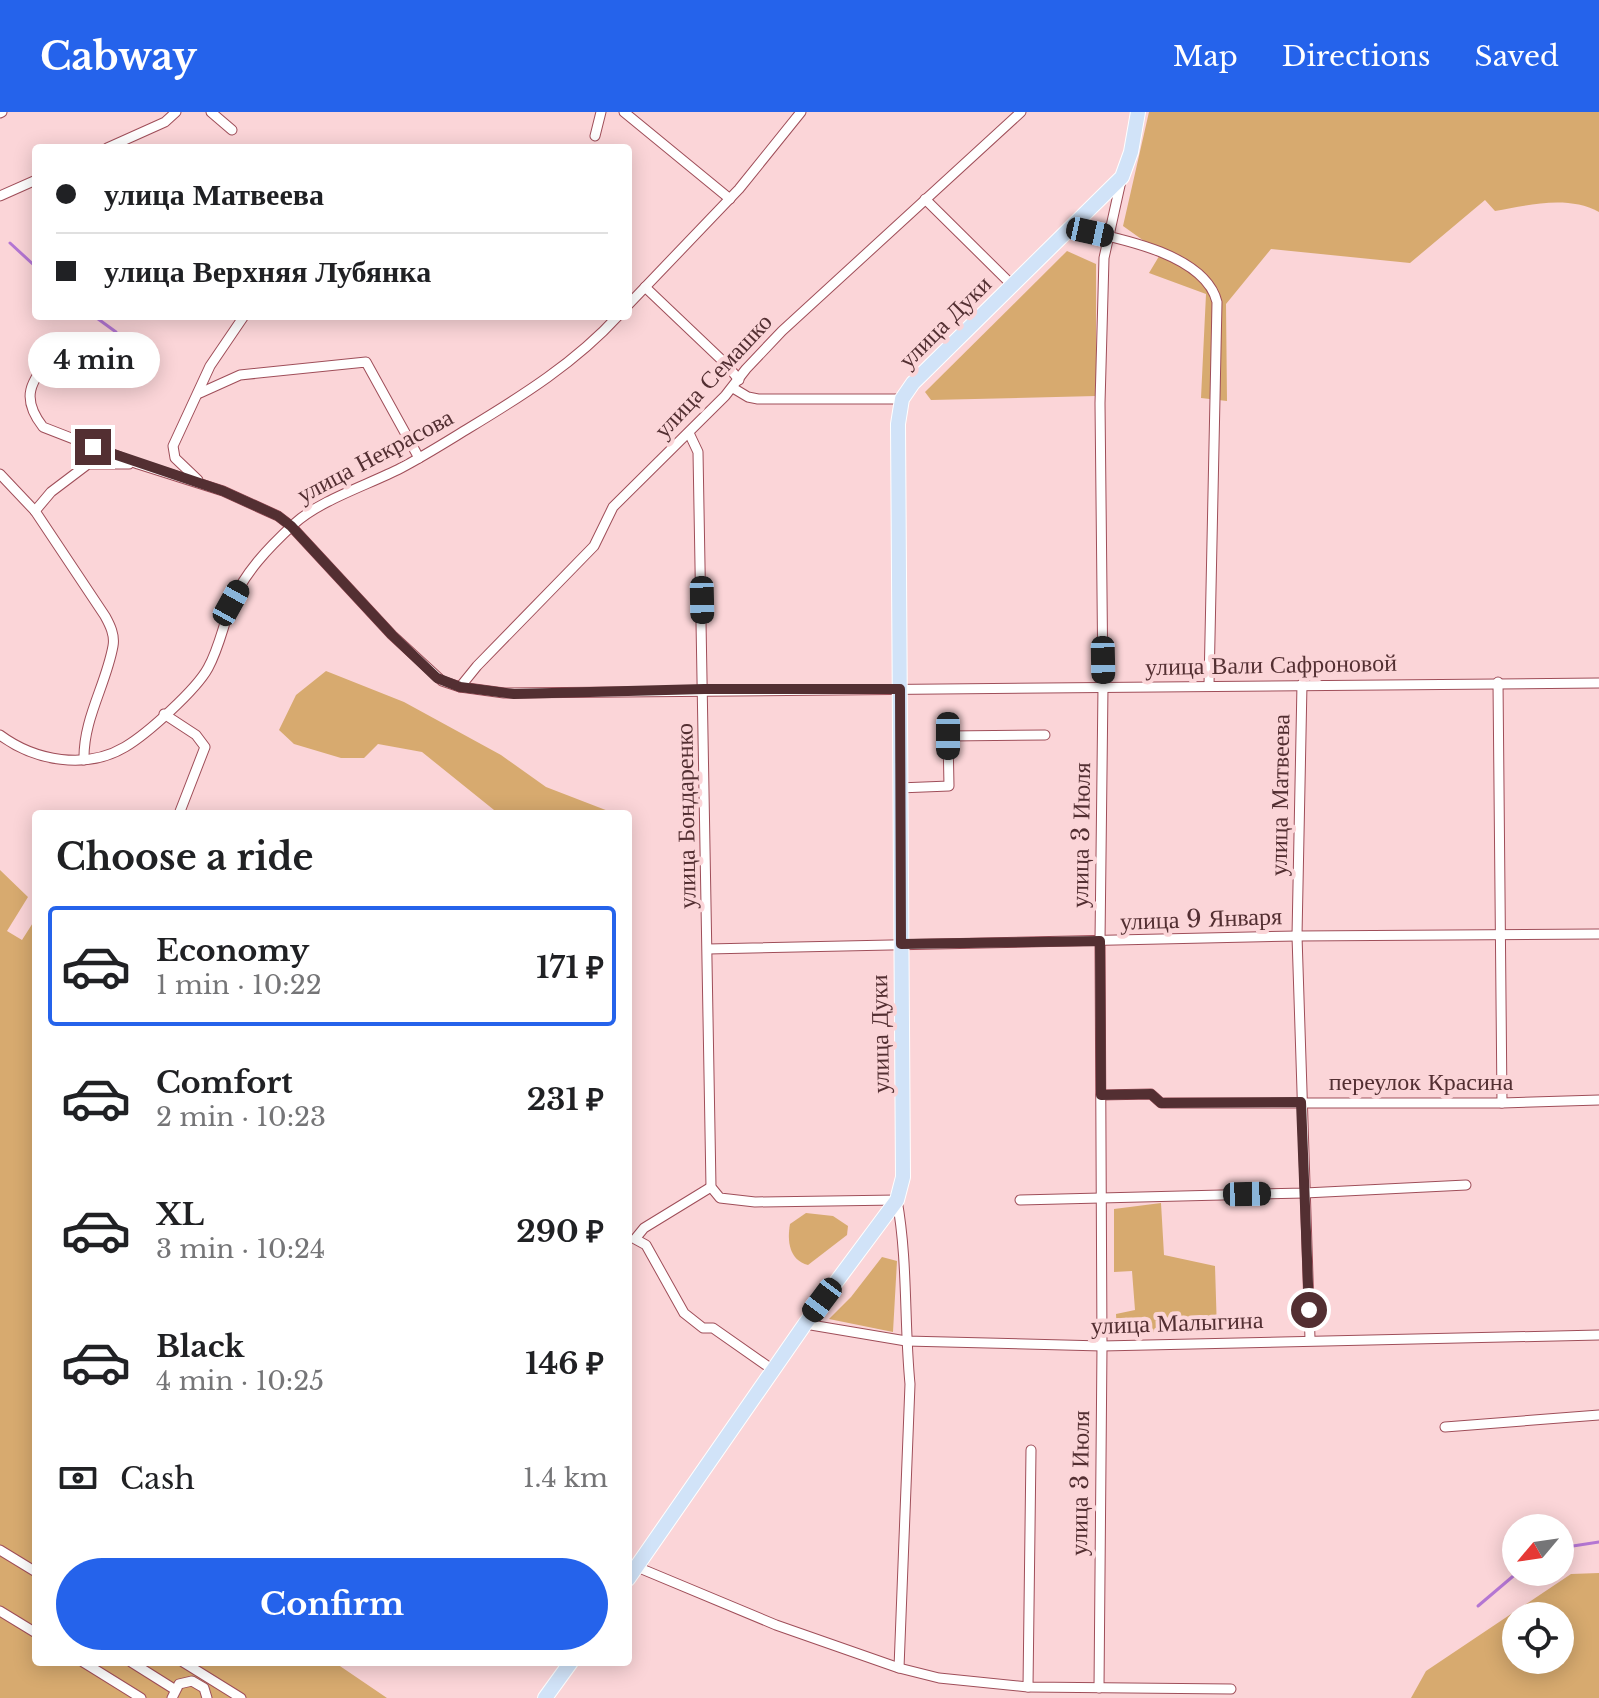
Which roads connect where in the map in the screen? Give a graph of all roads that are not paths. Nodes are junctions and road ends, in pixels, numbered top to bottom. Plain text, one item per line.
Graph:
1 (176, 112) edge
2 (212, 112) edge
3 (601, 112) edge
4 (624, 112) edge
5 (801, 112) edge
6 (1021, 112) edge
7 (1138, 112) edge
8 (232, 130) dead end
9 (595, 136) dead end
10 (116, 144) edge
11 (1122, 177) junction
12 (32, 182) edge
13 (0, 196) edge
14 (730, 199) junction
15 (925, 199) junction
16 (1071, 228) junction
17 (1108, 236) junction
18 (1013, 286) junction
19 (645, 287) junction
20 (632, 301) edge
21 (241, 320) edge
22 (614, 320) edge
23 (52, 356) dead end
24 (736, 384) junction
25 (200, 393) junction
26 (902, 399) junction
27 (689, 433) junction
28 (419, 458) junction
29 (138, 464) junction
30 (0, 474) edge
31 (201, 483) junction
32 (35, 511) junction
33 (291, 526) junction
34 (1498, 682) junction
35 (1599, 683) edge
36 (1302, 684) junction
37 (1209, 685) junction
38 (460, 687) junction
39 (1103, 687) junction
40 (704, 689) junction
41 (900, 689) junction
42 (164, 714) junction
43 (0, 735) edge
44 (1045, 735) dead end
45 (84, 760) junction
46 (899, 788) junction
47 (181, 810) edge
48 (1599, 934) edge
49 (1297, 936) junction
50 (1502, 936) junction
51 (1100, 941) junction
52 (901, 944) junction
53 (708, 949) junction
54 (1101, 1095) junction
55 (1599, 1100) edge
56 (1301, 1102) junction
57 (1502, 1103) junction
58 (1466, 1185) dead end
59 (711, 1187) junction
60 (1305, 1193) junction
61 (1101, 1198) junction
62 (897, 1200) junction
63 (1020, 1200) dead end
64 (805, 1324) junction
65 (1599, 1335) edge
66 (1310, 1339) junction
67 (906, 1341) junction
68 (1102, 1346) junction
69 (773, 1370) junction
70 (1599, 1415) edge
71 (1445, 1427) dead end
72 (1031, 1450) dead end
73 (0, 1550) edge
74 (32, 1570) edge
75 (632, 1573) edge
76 (0, 1611) edge
77 (32, 1631) edge
78 (89, 1666) edge
79 (136, 1666) edge
80 (187, 1666) edge
81 (568, 1666) edge
82 (899, 1668) junction
83 (202, 1679) junction
84 (1028, 1687) junction
85 (1099, 1688) junction
86 (1231, 1689) dead end
87 (173, 1694) edge
88 (141, 1698) edge
89 (207, 1698) edge
90 (241, 1698) edge
91 (545, 1698) edge

1 - 10 street
2 - 8 street
3 - 9 street
4 - 14 street
5 - 14 street
6 - 15 street, улица Семашко
7 - 11 main road, улица Дуки
11 - 16 main road, улица Дуки
11 - 17 street, улица 3 Июля
12 - 13 street
14 - 19 street
15 - 18 street
15 - 24 street, улица Семашко
16 - 17 street
16 - 18 main road, улица Дуки
17 - 37 street
17 - 39 street, улица 3 Июля
18 - 26 main road, улица Дуки
19 - 20 street
19 - 24 street
21 - 25 street
22 - 28 street, улица Некрасова
23 - 29 street
24 - 26 street
24 - 27 street, улица Семашко
25 - 28 street
25 - 31 street
26 - 41 main road, улица Дуки
27 - 38 street, улица Семашко
27 - 40 street, улица Бондаренко
28 - 33 street, улица Некрасова
29 - 31 street, улица Вали Сафроновой
29 - 32 street
30 - 32 street
31 - 33 street, улица Вали Сафроновой
32 - 45 street
33 - 38 street, улица Вали Сафроновой
33 - 42 street, улица Некрасова
34 - 35 street, улица Вали Сафроновой
34 - 36 street, улица Вали Сафроновой
34 - 50 street
36 - 37 street, улица Вали Сафроновой
36 - 49 street, улица Матвеева
37 - 39 street, улица Вали Сафроновой
38 - 40 street, улица Вали Сафроновой
39 - 41 street, улица Вали Сафроновой
39 - 51 street, улица 3 Июля
40 - 41 street, улица Вали Сафроновой
40 - 53 street, улица Бондаренко
41 - 46 main road, улица Дуки
42 - 45 street, улица Некрасова
42 - 47 street
43 - 45 street, улица Некрасова
44 - 46 street
46 - 52 main road, улица Дуки
48 - 50 street, улица 9 Января
49 - 50 street, улица 9 Января
49 - 51 street, улица 9 Января
49 - 56 street, улица Матвеева
50 - 57 street
51 - 52 street, улица 9 Января
51 - 54 street, улица 3 Июля
52 - 53 street, улица 9 Января
52 - 62 main road, улица Дуки
53 - 59 street, улица Бондаренко
54 - 56 street, переулок Красина
54 - 61 street, улица 3 Июля
55 - 57 street, переулок Красина
56 - 57 street, переулок Красина
56 - 60 street, улица Матвеева
58 - 60 street
59 - 62 street
59 - 69 street
60 - 61 street
60 - 66 street, улица Матвеева
61 - 63 street
61 - 68 street, улица 3 Июля
62 - 64 main road, улица Дуки
62 - 67 street
64 - 67 street, улица Малыгина
64 - 69 main road, улица Дуки
65 - 66 street, улица Малыгина
66 - 68 street, улица Малыгина
67 - 68 street, улица Малыгина
67 - 82 street
68 - 85 street, улица 3 Июля
69 - 75 main road, улица Дуки
70 - 71 street
72 - 84 street
73 - 74 street
75 - 82 street
76 - 77 street
78 - 88 street
79 - 87 street
80 - 83 street
81 - 91 main road
82 - 84 street
83 - 87 street
83 - 89 street
83 - 90 street
84 - 85 street
85 - 86 street

